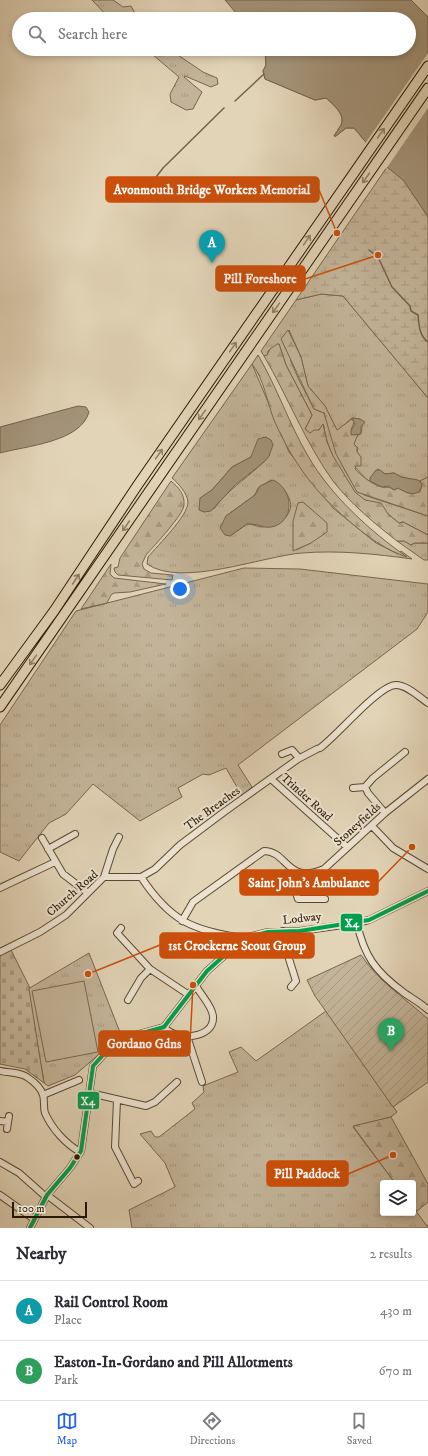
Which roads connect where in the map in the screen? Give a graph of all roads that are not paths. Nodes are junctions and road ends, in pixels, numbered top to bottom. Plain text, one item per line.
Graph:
1 (428, 66) edge
2 (428, 88) edge
3 (0, 685) edge
4 (428, 703) edge
5 (0, 707) edge
6 (405, 752) dead end
7 (282, 754) dead end
8 (299, 758) junction
9 (271, 779) junction
10 (428, 779) edge
11 (365, 787) junction
12 (353, 788) dead end
13 (386, 813) junction
14 (372, 826) junction
15 (75, 834) dead end
16 (119, 837) dead end
17 (42, 838) dead end
18 (266, 843) dead end
19 (347, 847) junction
20 (48, 849) junction
21 (266, 851) junction
22 (55, 862) junction
23 (428, 869) edge
24 (296, 872) junction
25 (104, 877) junction
26 (141, 877) junction
27 (0, 888) edge
28 (428, 891) edge
29 (88, 893) junction
30 (325, 899) dead end
31 (182, 921) junction
32 (357, 923) junction
33 (116, 932) dead end
34 (283, 932) junction
35 (244, 938) junction
36 (0, 952) edge
37 (150, 969) junction
38 (196, 986) junction
39 (291, 987) dead end
40 (189, 995) junction
41 (128, 997) dead end
42 (428, 1010) edge
43 (164, 1027) junction
44 (187, 1036) junction
45 (0, 1071) edge
46 (79, 1080) dead end
47 (178, 1082) dead end
48 (202, 1082) dead end
49 (90, 1093) junction
50 (43, 1095) junction
51 (117, 1100) junction
52 (0, 1121) edge
53 (8, 1122) dead end
54 (80, 1152) junction
55 (0, 1162) edge
56 (134, 1184) dead end
57 (0, 1195) edge
58 (46, 1196) junction
59 (34, 1219) junction
60 (30, 1228) edge
61 (90, 1228) edge

3 -> 1 highway
2 -> 5 highway
4 - 8 street, The Breaches
6 - 11 street
7 - 8 street
8 - 9 street, The Breaches
9 - 19 street, Trinder Road
9 - 26 street, The Breaches
10 - 13 street, Stoneyfields
11 - 12 street
11 - 13 street
13 - 14 street, Stoneyfields
14 - 19 street, Stoneyfields
14 - 23 street
15 - 20 street
16 - 25 street
17 - 20 street
18 - 21 street
19 - 24 street, Stoneyfields
20 - 22 street
21 - 24 street
21 - 31 street
22 - 27 street
22 - 29 street
24 - 30 street
25 - 26 street, Church Road
25 - 29 street, Church Road
26 - 31 street
28 - 32 street, Lodway
29 - 36 street, Church Road
31 - 35 street
32 - 34 street, Lodway
32 - 42 street
33 - 37 street
34 - 35 street, Lodway
34 - 39 street
35 - 38 street
37 - 40 street
37 - 41 street
38 - 40 street
38 - 44 street
40 - 43 street
43 - 44 street
43 - 49 street
44 - 48 street
45 - 50 street
46 - 50 street
47 - 51 street
49 - 51 street
49 - 54 street
50 - 54 street
51 - 56 street
52 - 53 street
54 - 58 street
55 - 58 street
57 - 59 street
58 - 59 street
58 - 61 street
59 - 60 street

